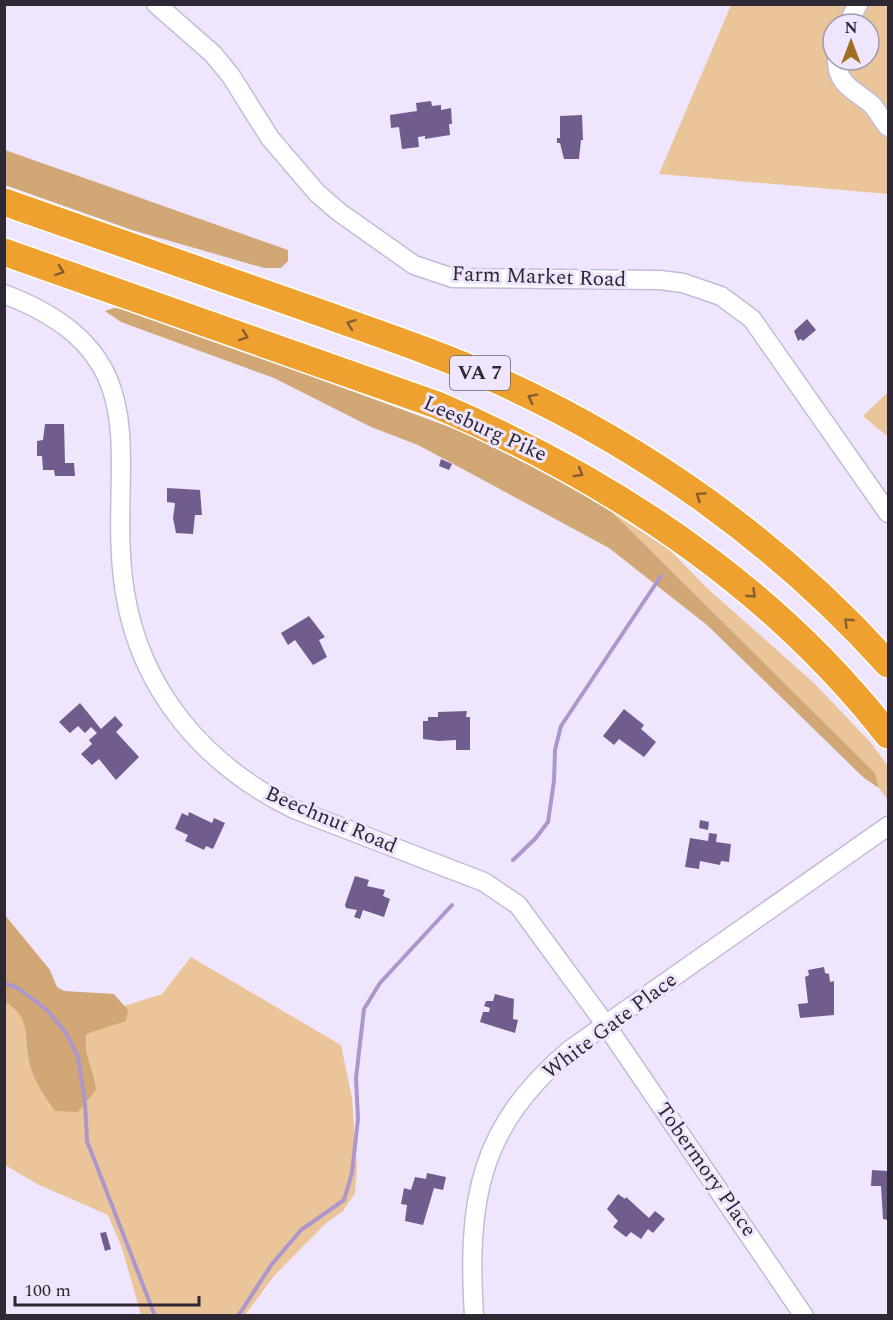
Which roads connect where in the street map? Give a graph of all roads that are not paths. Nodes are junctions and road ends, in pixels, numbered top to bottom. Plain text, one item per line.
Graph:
1 (158, 5) edge
2 (838, 72) edge
3 (888, 127) edge
4 (4, 202) edge
5 (4, 252) edge
6 (4, 294) edge
7 (888, 513) edge
8 (888, 664) edge
9 (886, 734) edge
10 (888, 826) edge
11 (606, 1025) junction
12 (474, 1316) edge
13 (804, 1316) edge

1 - 7 street, Farm Market Road
2 - 3 street
8 -> 4 highway, VA 7
5 -> 9 highway, Leesburg Pike / VA 7
6 - 11 street, Beechnut Road
10 - 11 street, White Gate Place
11 - 12 street, White Gate Place
11 - 13 street, Tobermory Place

